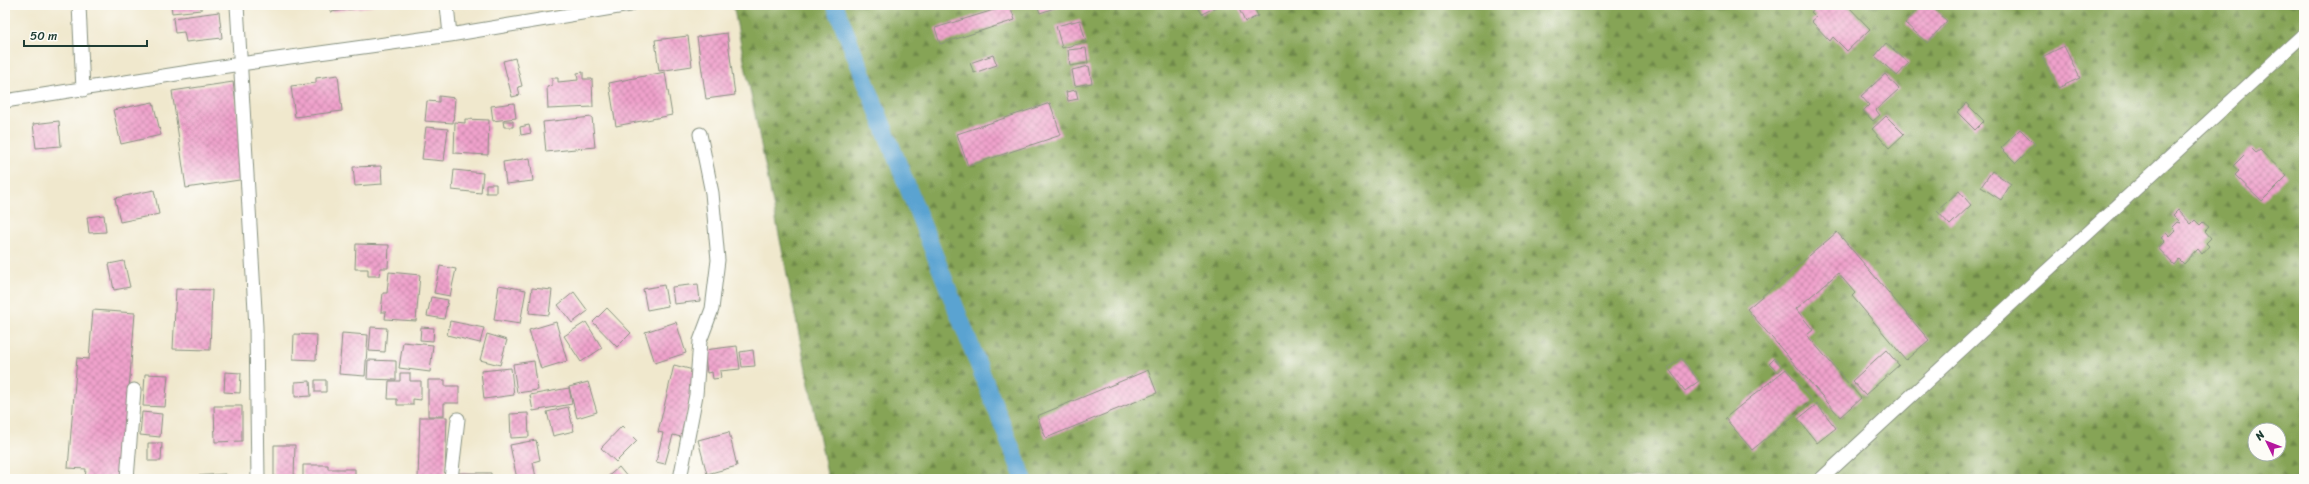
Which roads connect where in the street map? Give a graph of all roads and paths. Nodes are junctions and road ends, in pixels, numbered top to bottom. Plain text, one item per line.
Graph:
1 (79, 5) edge
2 (238, 5) edge
3 (447, 5) edge
4 (630, 5) edge
5 (2304, 34) edge
6 (450, 35) junction
7 (240, 64) junction
8 (83, 90) junction
9 (5, 101) edge
10 (700, 134) dead end
11 (134, 390) dead end
12 (458, 419) dead end
13 (127, 479) edge
14 (258, 479) edge
15 (451, 479) edge
16 (680, 479) edge
17 (1821, 479) edge

1 - 8 street
2 - 7 street
3 - 6 street
4 - 6 street
5 - 17 street
6 - 7 street
7 - 8 street
7 - 14 street
8 - 9 street
10 - 16 street
11 - 13 street
12 - 15 street

